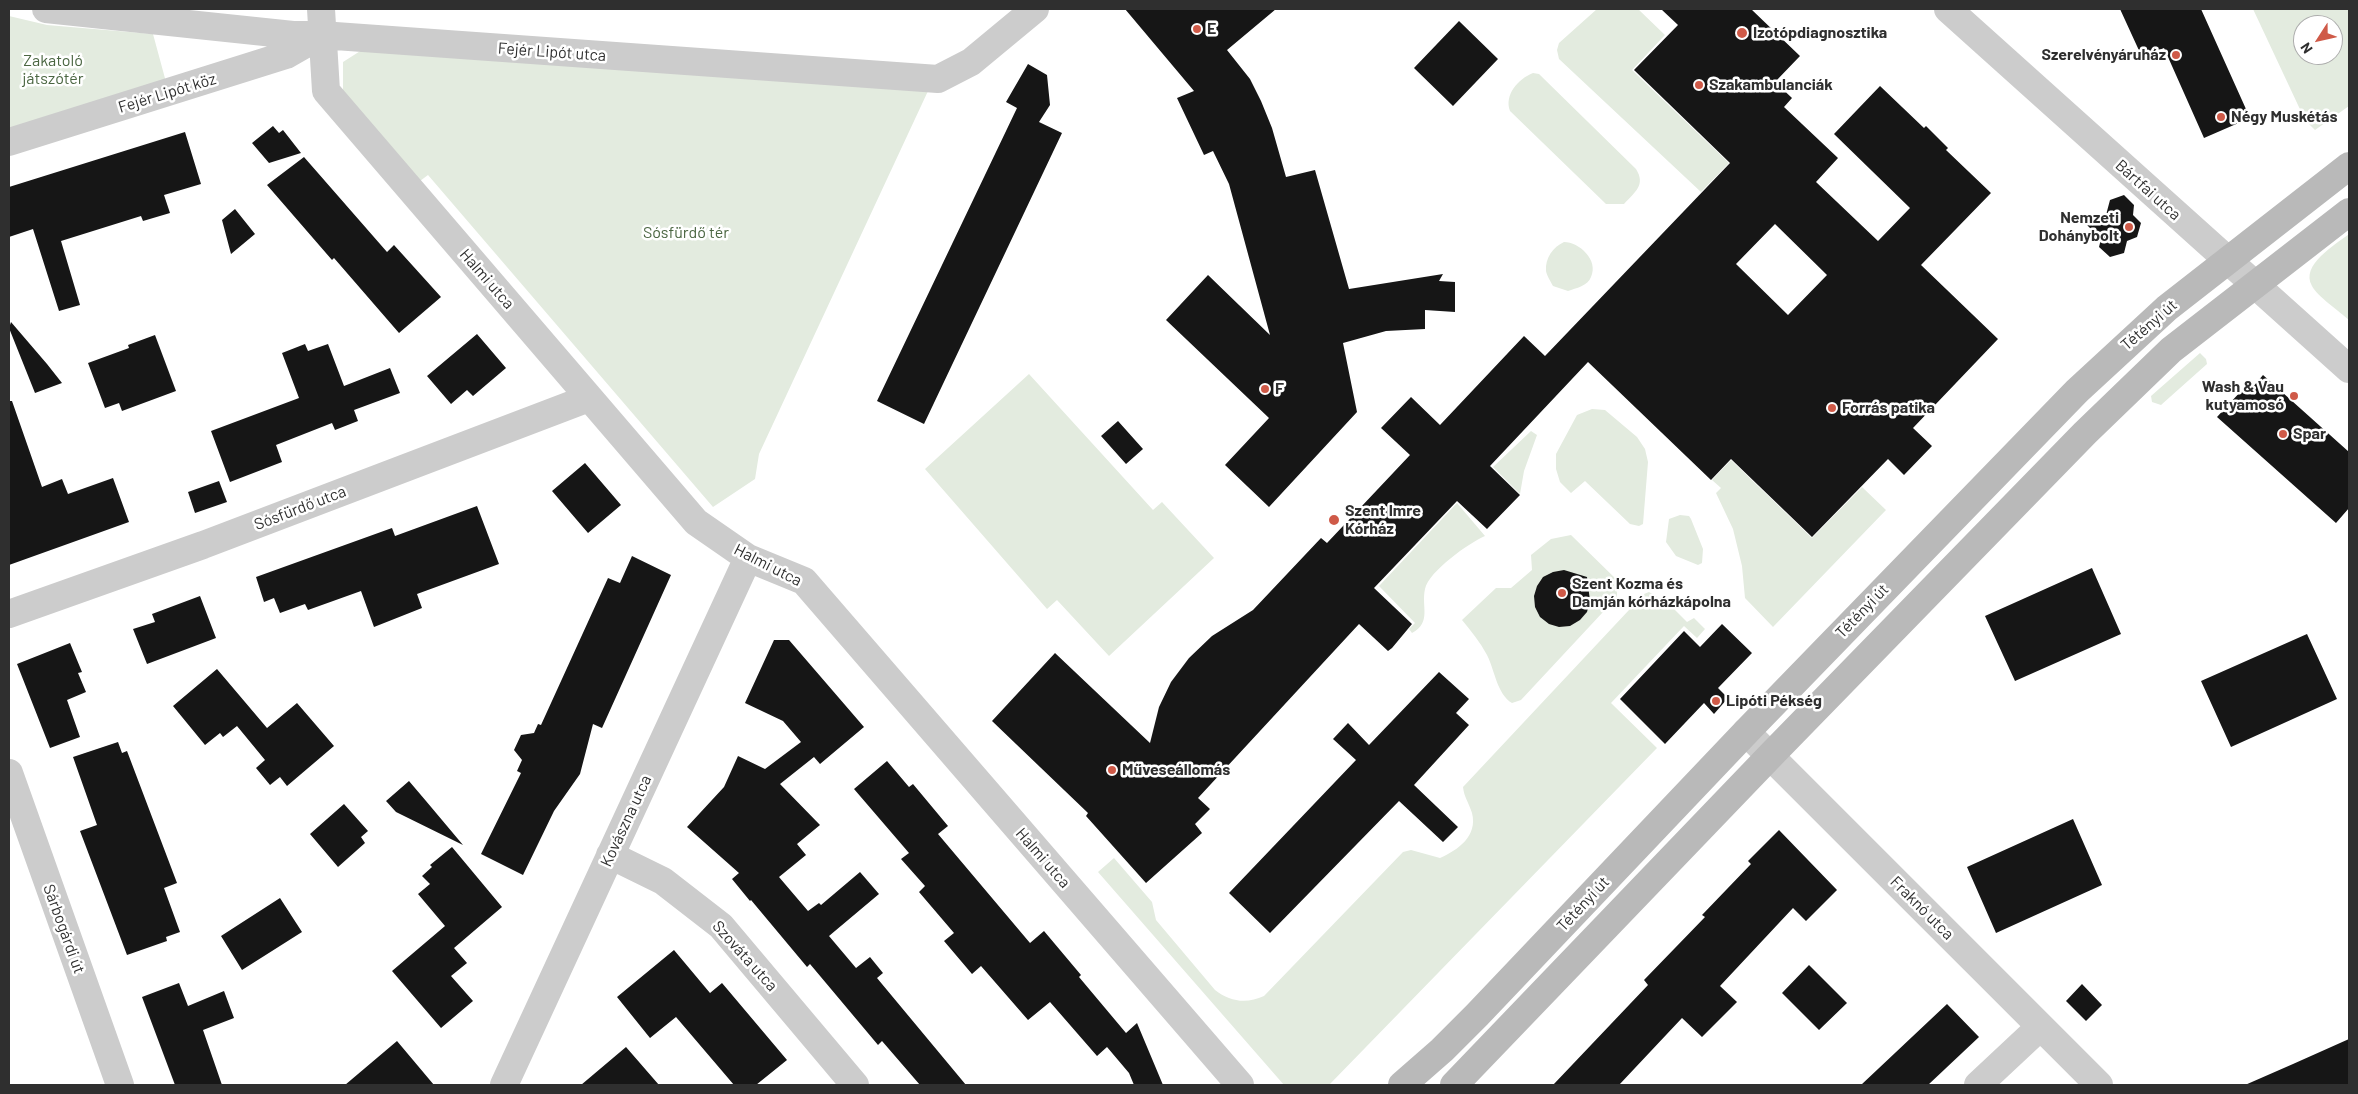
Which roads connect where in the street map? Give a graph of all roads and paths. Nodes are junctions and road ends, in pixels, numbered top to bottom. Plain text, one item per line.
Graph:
1 (46, 9) edge
2 (1035, 9) edge
3 (1948, 9) edge
4 (321, 22) edge
5 (9, 142) edge
6 (2349, 166) edge
7 (2349, 212) edge
8 (2228, 260) junction
9 (2255, 284) junction
10 (2349, 369) edge
11 (589, 398) junction
12 (748, 558) junction
13 (9, 614) edge
14 (1746, 732) junction
15 (1771, 755) junction
16 (9, 773) edge
17 (610, 855) junction
18 (2040, 1027) junction
19 (120, 1085) edge
20 (504, 1085) edge
21 (855, 1085) edge
22 (1240, 1085) edge
23 (1402, 1085) edge
24 (1454, 1085) edge
25 (1978, 1085) edge
26 (2099, 1085) edge

1 - 4 street, Fejér Lipót utca
2 - 4 street, Fejér Lipót utca
3 - 8 street, Bártfai utca
4 - 5 street, Fejér Lipót köz
4 - 11 street, Halmi utca
6 - 8 main road, Tétényi út
7 - 9 main road, Tétényi út
8 - 9 street, Bártfai utca
8 - 14 main road, Tétényi út
9 - 10 street, Bártfai utca
9 - 15 main road, Tétényi út
11 - 12 street, Halmi utca
11 - 13 street, Sósfürdő utca
12 - 17 street, Kovászna utca
12 - 22 street, Halmi utca
14 - 15 street, Fraknó utca
14 - 23 main road, Tétényi út
15 - 18 street, Fraknó utca
15 - 24 main road, Tétényi út
16 - 19 street, Sárbogárdi út
17 - 20 street, Kovászna utca
17 - 21 street, Szováta utca
18 - 25 street
18 - 26 street, Fraknó utca

